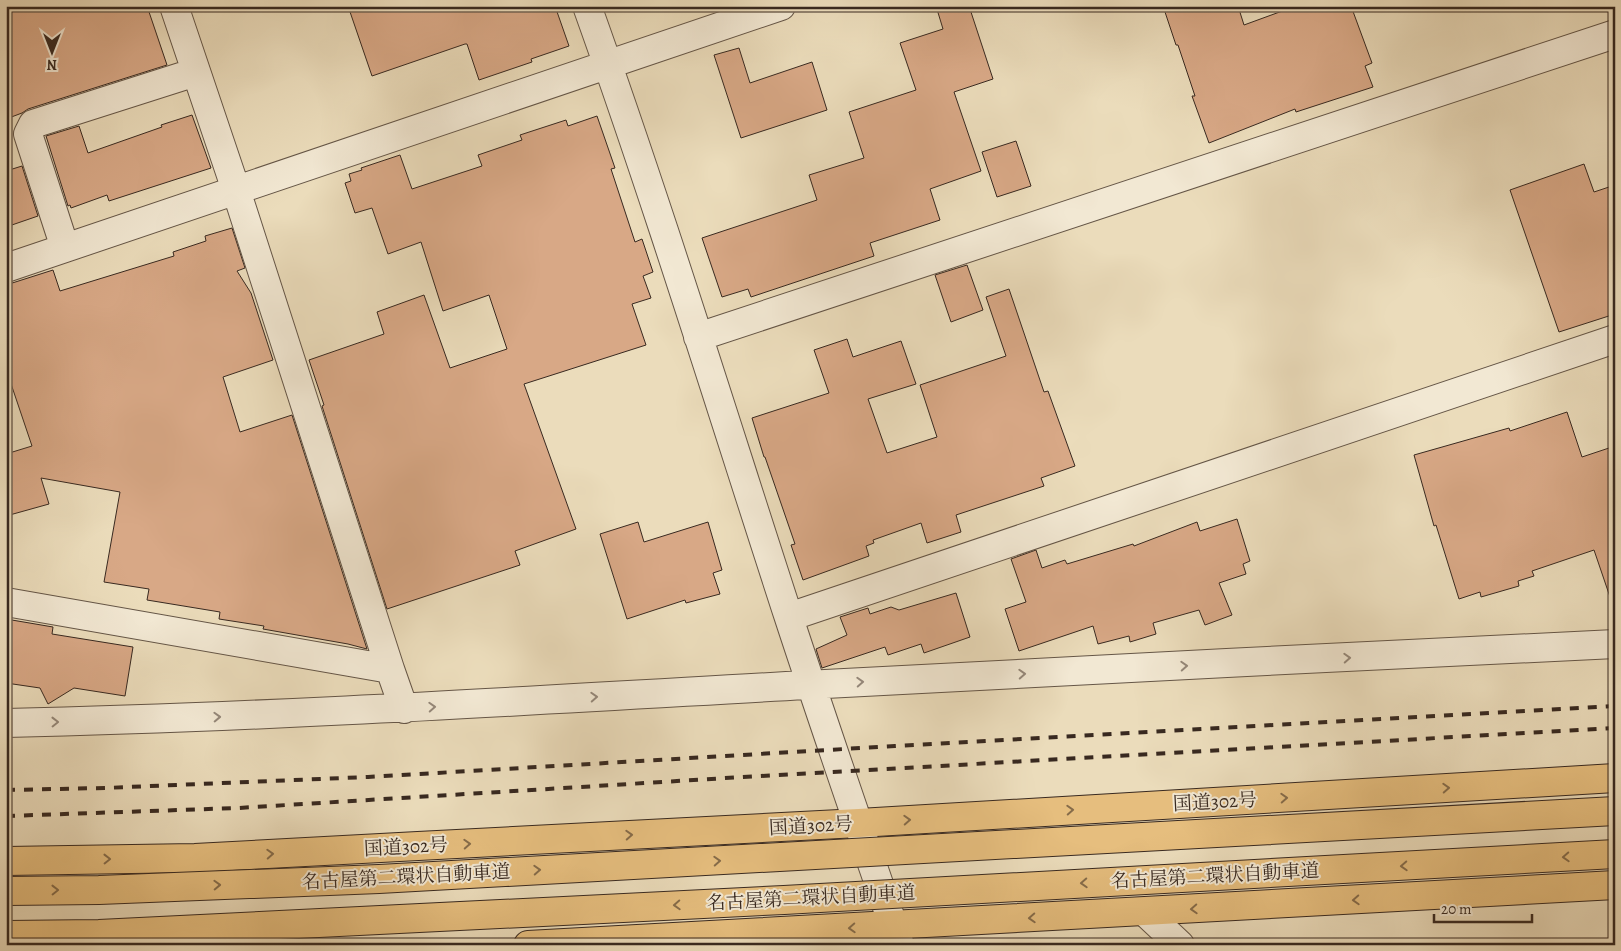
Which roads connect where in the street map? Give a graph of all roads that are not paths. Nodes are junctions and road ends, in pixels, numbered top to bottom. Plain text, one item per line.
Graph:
1 (174, 6) edge
2 (587, 6) edge
3 (781, 6) edge
4 (1615, 34) edge
5 (608, 65) junction
6 (196, 72) junction
7 (236, 190) junction
8 (65, 248) junction
9 (6, 268) edge
10 (698, 337) junction
11 (1615, 340) edge
12 (6, 602) edge
13 (789, 617) junction
14 (1615, 644) edge
15 (390, 669) junction
16 (811, 684) junction
17 (404, 709) junction
18 (6, 723) edge
19 (1615, 778) edge
20 (1615, 811) edge
21 (859, 823) junction
22 (1615, 854) edge
23 (6, 861) edge
24 (1615, 885) edge
25 (6, 891) edge
26 (1145, 912) junction
27 (6, 935) edge
28 (896, 935) edge
29 (707, 940) edge
30 (528, 945) edge
31 (1180, 945) edge

1 - 6 street
2 - 5 street
3 - 5 street
4 - 10 street
5 - 7 street
5 - 10 street
6 - 7 street
6 - 8 street
7 - 8 street
7 - 15 street
8 - 9 street
10 - 13 street
11 - 13 street
12 - 15 street
13 - 16 street
16 -> 14 street
15 - 17 street
17 -> 16 street
16 - 21 street
18 -> 17 street
21 -> 19 highway, 国道302号
25 -> 20 highway, 名古屋第二環状自動車道, bridge
23 -> 21 highway, 国道302号
21 - 28 street
22 -> 27 highway, 名古屋第二環状自動車道, bridge
24 -> 26 highway
26 -> 28 highway
26 - 31 street
28 -> 29 highway
29 - 30 highway

